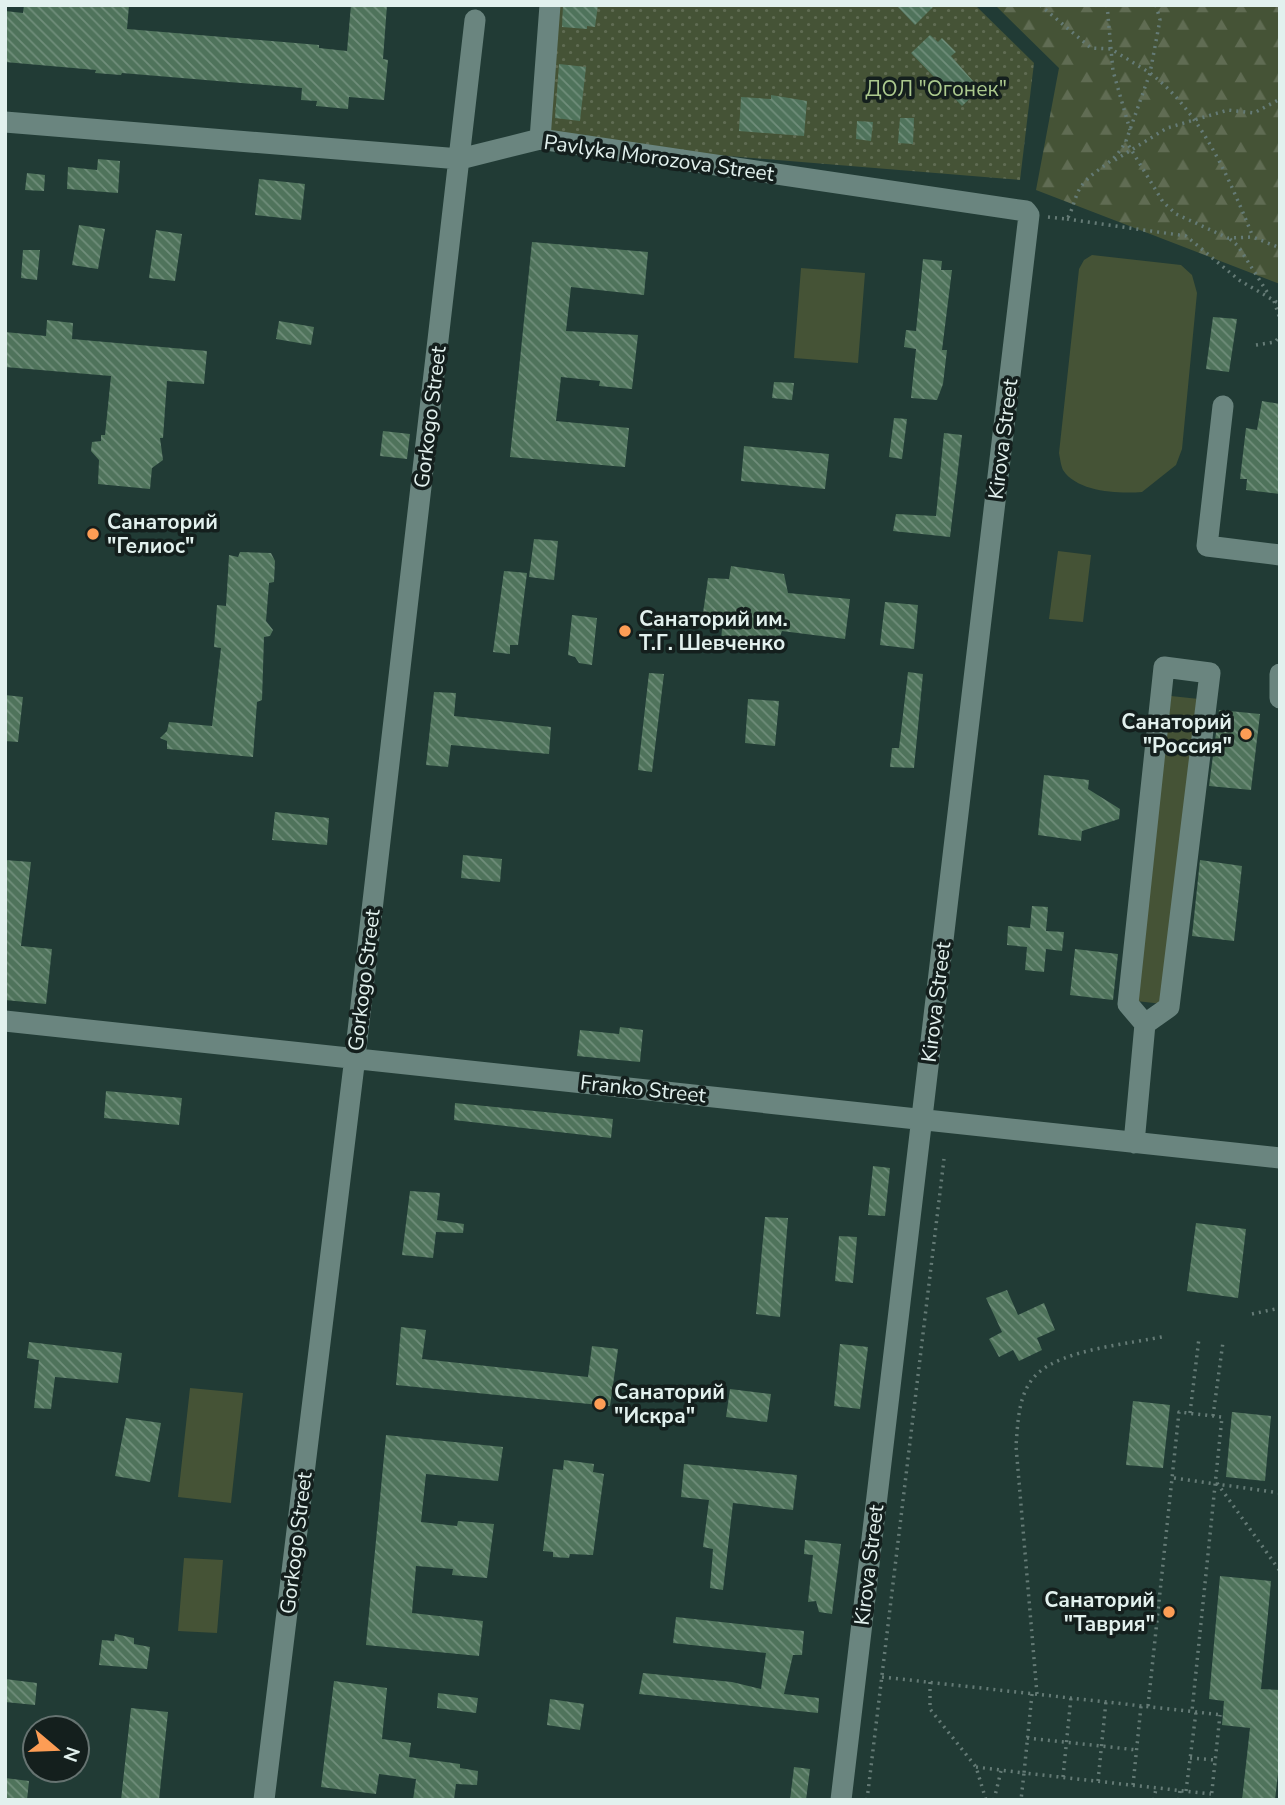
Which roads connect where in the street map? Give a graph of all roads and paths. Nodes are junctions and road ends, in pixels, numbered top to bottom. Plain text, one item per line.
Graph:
1 (550, 5) edge
2 (1040, 5) edge
3 (1107, 5) edge
4 (1156, 5) edge
5 (475, 20) dead end
6 (1111, 49) junction
7 (1150, 73) junction
8 (1280, 99) edge
9 (1196, 121) junction
10 (5, 122) edge
11 (1130, 130) junction
12 (540, 139) junction
13 (1126, 141) junction
14 (1132, 149) junction
15 (460, 159) junction
16 (1115, 160) junction
17 (1025, 213) junction
18 (1067, 219) junction
19 (1253, 237) junction
20 (1228, 238) junction
21 (1280, 248) edge
22 (1273, 300) junction
23 (1280, 304) edge
24 (1280, 319) edge
25 (1280, 336) edge
26 (1256, 345) dead end
27 (1223, 406) dead end
28 (1280, 555) edge
29 (1280, 674) edge
30 (1280, 698) edge
31 (5, 1021) edge
32 (1145, 1024) junction
33 (355, 1057) junction
34 (921, 1121) junction
35 (1134, 1143) junction
36 (1280, 1158) edge
37 (944, 1159) dead end
38 (1280, 1308) edge
39 (1252, 1314) dead end
40 (1166, 1336) dead end
41 (1199, 1338) dead end
42 (1223, 1342) dead end
43 (1190, 1413) junction
44 (1213, 1416) junction
45 (1174, 1478) junction
46 (1216, 1482) junction
47 (1280, 1493) edge
48 (1280, 1571) edge
49 (882, 1677) junction
50 (930, 1682) junction
51 (1035, 1694) junction
52 (1071, 1698) junction
53 (1106, 1701) junction
54 (1142, 1706) junction
55 (1148, 1706) junction
56 (1194, 1712) junction
57 (1027, 1738) junction
58 (1066, 1742) junction
59 (1102, 1746) junction
60 (1137, 1750) junction
61 (1190, 1758) junction
62 (1215, 1760) junction
63 (976, 1767) junction
64 (1001, 1771) junction
65 (1024, 1773) junction
66 (1063, 1777) junction
67 (1098, 1781) junction
68 (1133, 1785) junction
69 (1156, 1787) junction
70 (1180, 1790) junction
71 (1186, 1791) junction
72 (1211, 1794) junction
73 (264, 1800) edge
74 (841, 1800) edge
75 (867, 1800) edge
76 (986, 1800) edge
77 (994, 1800) edge
78 (1021, 1800) edge
79 (1154, 1800) edge
80 (1179, 1800) edge
81 (1211, 1800) edge

1 - 12 street
2 - 6 path
3 - 6 path
4 - 7 path
5 - 15 street, Gorkogo Street
6 - 7 path
6 - 11 path
7 - 9 path
7 - 11 path
8 - 9 path
9 - 14 path
9 - 19 path
10 - 15 street, Pavlyka Morozova Street
11 - 13 path
12 - 15 street, Pavlyka Morozova Street
12 - 17 street, Pavlyka Morozova Street
13 - 14 path
13 - 16 path
14 - 16 path
14 - 20 path
15 - 33 street, Gorkogo Street
16 - 18 path
17 - 18 path
17 - 34 street, Kirova Street
18 - 22 path
19 - 20 path
19 - 21 path
20 - 22 path
22 - 23 path
22 - 24 path
25 - 26 path
27 - 28 street
29 - 30 street
31 - 33 street, Franko Street
32 - 32 street
32 - 35 street
33 - 34 street, Franko Street
33 - 73 street, Gorkogo Street
34 - 35 street, Franko Street
34 - 74 street, Kirova Street
35 - 36 street, Franko Street
37 - 49 path
38 - 39 path
40 - 51 path
41 - 43 path
42 - 44 path
43 - 44 path
43 - 45 path
44 - 46 path
45 - 46 path
45 - 55 path
46 - 47 path
46 - 48 path
46 - 56 path
49 - 50 path
49 - 75 path
50 - 51 path
50 - 63 path
51 - 52 path
51 - 57 path
52 - 53 path
52 - 58 path
53 - 54 path
53 - 59 path
54 - 55 path
54 - 60 path
55 - 56 path
56 - 61 path
56 - 62 path
57 - 58 path
57 - 65 path
58 - 59 path
58 - 66 path
59 - 60 path
59 - 67 path
60 - 68 path
61 - 62 path
61 - 71 path
62 - 72 path
63 - 64 path
63 - 76 path
64 - 65 path
64 - 77 path
65 - 66 path
65 - 78 path
66 - 67 path
67 - 68 path
68 - 69 path
69 - 70 path
69 - 79 path
70 - 71 path
70 - 80 path
71 - 72 path
72 - 81 path

